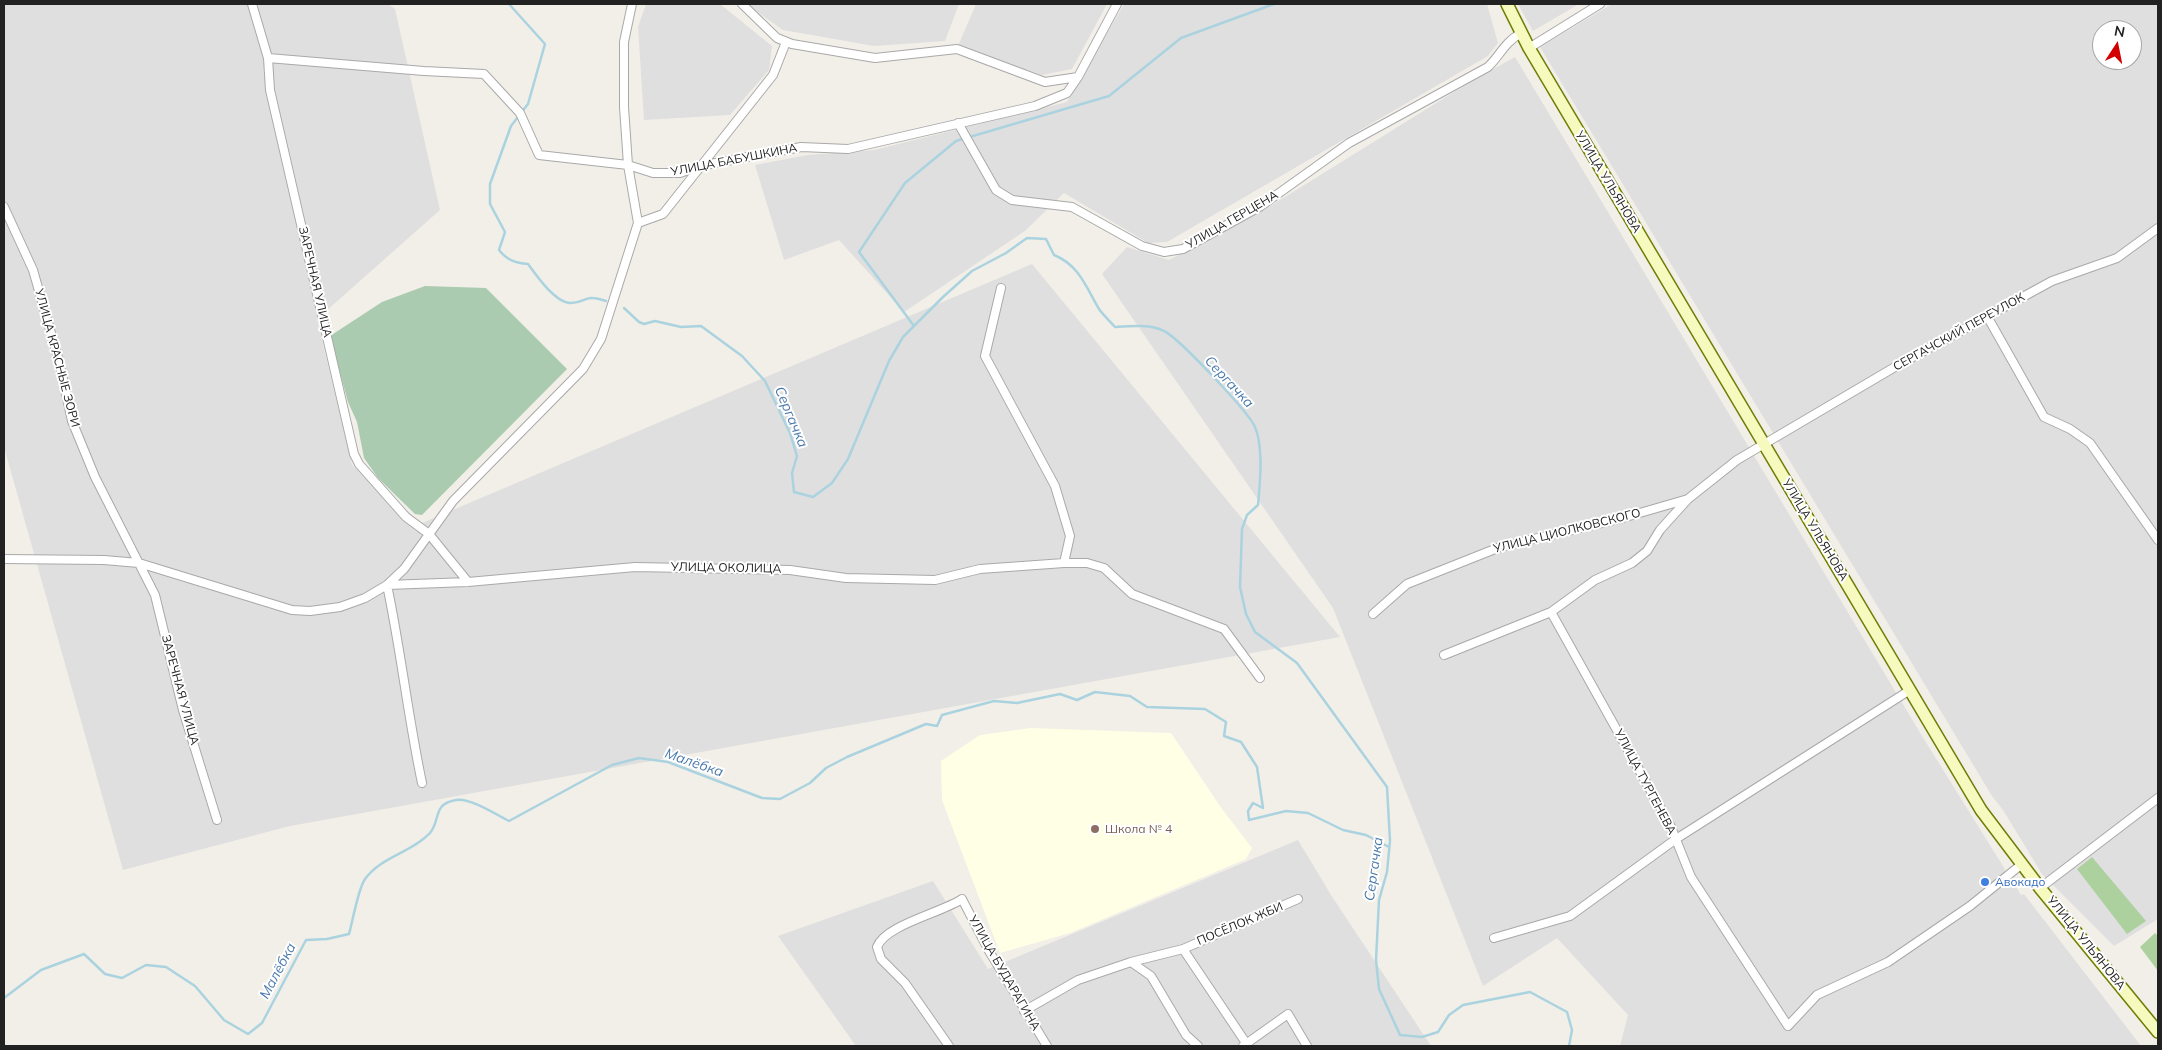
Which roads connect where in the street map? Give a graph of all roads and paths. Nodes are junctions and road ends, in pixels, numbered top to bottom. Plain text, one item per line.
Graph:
1 (252, 4) edge
2 (632, 4) edge
3 (742, 4) edge
4 (1118, 4) edge
5 (1508, 4) edge
6 (1600, 4) edge
7 (1521, 33) junction
8 (786, 42) junction
9 (1529, 48) junction
10 (268, 58) junction
11 (1078, 77) junction
12 (958, 123) junction
13 (628, 165) junction
14 (700, 166) junction
15 (4, 207) edge
16 (638, 224) junction
17 (2158, 228) edge
18 (1001, 288) dead end
19 (1987, 316) junction
20 (1764, 444) junction
21 (1688, 499) junction
22 (429, 534) junction
23 (2158, 540) edge
24 (4, 560) edge
25 (139, 563) junction
26 (1064, 563) junction
27 (468, 582) junction
28 (387, 585) junction
29 (1551, 612) junction
30 (1373, 614) dead end
31 (1444, 655) dead end
32 (1260, 678) dead end
33 (1910, 690) junction
34 (422, 783) dead end
35 (2158, 798) edge
36 (217, 820) dead end
37 (1676, 839) junction
38 (2022, 864) junction
39 (2040, 888) junction
40 (1298, 899) dead end
41 (1494, 938) dead end
42 (1183, 949) junction
43 (1131, 962) junction
44 (1024, 1011) junction
45 (2158, 1032) edge
46 (1244, 1045) edge
47 (949, 1046) edge
48 (1047, 1046) edge
49 (1198, 1046) edge
50 (1307, 1046) edge

1 - 10 street, ЗАРЕЧНАЯ УЛИЦА
2 - 13 street
3 - 8 street
4 - 11 street
5 - 7 main road, УЛИЦА УЛЬЯНОВА
6 - 9 street
7 - 9 main road, УЛИЦА УЛЬЯНОВА
7 - 12 street, УЛИЦА ГЕРЦЕНА
8 - 11 street
8 - 14 street
9 - 20 main road, УЛИЦА УЛЬЯНОВА
10 - 13 street, УЛИЦА БАБУШКИНА
10 - 22 street, ЗАРЕЧНАЯ УЛИЦА
11 - 12 street
12 - 14 street, УЛИЦА БАБУШКИНА
13 - 14 street, УЛИЦА БАБУШКИНА
13 - 16 street
14 - 16 street
15 - 25 street, УЛИЦА КРАСНЫЕ ЗОРИ
16 - 22 street
17 - 19 street, СЕРГАЧСКИЙ ПЕРЕУЛОК
18 - 26 street
19 - 20 street, СЕРГАЧСКИЙ ПЕРЕУЛОК
19 - 23 street
20 - 21 street, УЛИЦА ЦИОЛКОВСКОГО
20 - 33 main road, УЛИЦА УЛЬЯНОВА
21 - 29 street, УЛИЦА ЦИОЛКОВСКОГО
21 - 30 street, УЛИЦА ЦИОЛКОВСКОГО
22 - 27 street, ЗАРЕЧНАЯ УЛИЦА
22 - 28 street
24 - 25 street
25 - 28 street
25 - 36 street, ЗАРЕЧНАЯ УЛИЦА
26 - 27 street, УЛИЦА ОКОЛИЦА
26 - 32 street, УЛИЦА ОКОЛИЦА
27 - 28 street, УЛИЦА ОКОЛИЦА
28 - 34 street
29 - 31 street, УЛИЦА ЦИОЛКОВСКОГО
29 - 37 street, УЛИЦА ТУРГЕНЕВА
33 - 37 street
33 - 38 main road, УЛИЦА УЛЬЯНОВА
35 - 39 street
37 - 38 street, УЛИЦА ТУРГЕНЕВА
37 - 41 street
38 - 39 main road, УЛИЦА УЛЬЯНОВА
39 - 45 main road, УЛИЦА УЛЬЯНОВА
40 - 42 street, ПОСЁЛОК ЖБИ
42 - 43 street, ПОСЁЛОК ЖБИ
42 - 46 street, ПОСЁЛОК ЖБИ
43 - 44 street, ПОСЁЛОК ЖБИ
43 - 49 street
44 - 47 street, УЛИЦА БУДАРАГИНА
44 - 48 street, УЛИЦА БУДАРАГИНА
46 - 50 street

